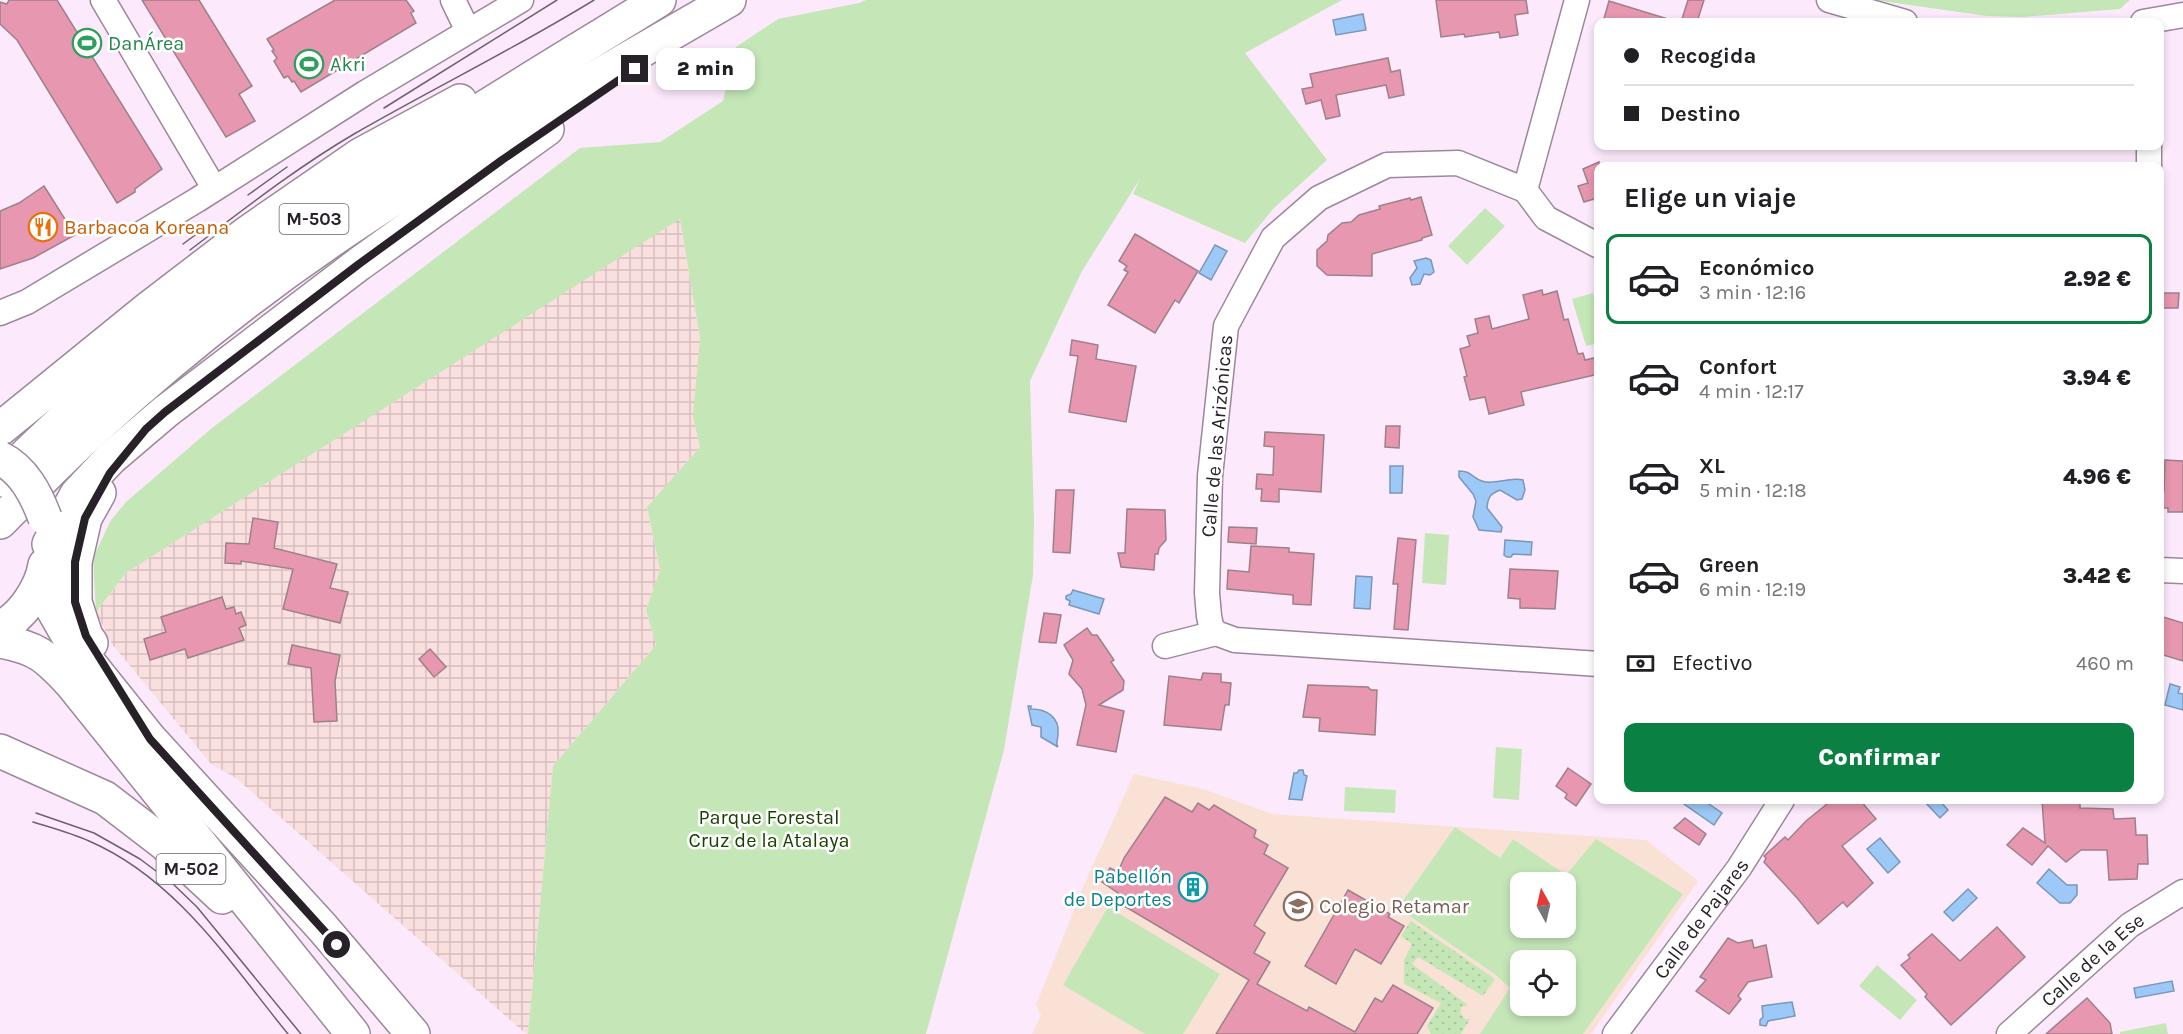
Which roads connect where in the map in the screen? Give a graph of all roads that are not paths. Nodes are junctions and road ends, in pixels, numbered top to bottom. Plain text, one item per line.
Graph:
1 (103, 0) edge
2 (453, 0) edge
3 (521, 0) edge
4 (643, 0) edge
5 (659, 0) edge
6 (729, 0) edge
7 (737, 0) edge
8 (1577, 0) edge
9 (1829, 0) edge
10 (2150, 0) edge
11 (2183, 15) edge
12 (1891, 18) edge
13 (2148, 18) edge
14 (2164, 19) edge
15 (468, 31) junction
16 (214, 188) junction
17 (1525, 190) junction
18 (1594, 243) edge
19 (0, 313) edge
20 (0, 429) edge
21 (146, 429) junction
22 (0, 458) edge
23 (0, 480) edge
24 (0, 522) edge
25 (46, 545) junction
26 (2164, 570) edge
27 (2183, 571) edge
28 (0, 628) edge
29 (1216, 633) junction
30 (0, 641) edge
31 (1165, 646) dead end
32 (1594, 664) edge
33 (150, 739) junction
34 (0, 751) edge
35 (1779, 804) edge
36 (2183, 892) edge
37 (322, 927) junction
38 (346, 1034) edge
39 (353, 1034) edge
40 (412, 1034) edge
41 (429, 1034) edge
42 (1615, 1034) edge
43 (2009, 1034) edge

1 - 16 street
2 - 15 street
3 - 15 street
4 - 20 highway, M-503
5 - 23 highway, M-503
6 - 24 highway, M-503
7 - 21 highway
8 - 17 street
9 - 12 street
10 - 13 street
11 - 14 street
15 - 16 street
16 - 19 street
17 - 18 street
17 - 29 street, Calle de las Arizónicas
21 - 25 highway
21 - 33 highway
22 - 25 highway, M-502, bridge
25 - 28 highway
25 - 33 highway, M-502
26 - 27 street
29 - 31 street
29 - 32 street
30 - 39 highway, M-502
33 - 37 highway, M-502
34 - 38 highway, M-502
35 - 42 street, Calle de Pajares
36 - 43 street, Calle de la Ese
37 - 40 highway, M-502
37 - 41 highway, M-502

